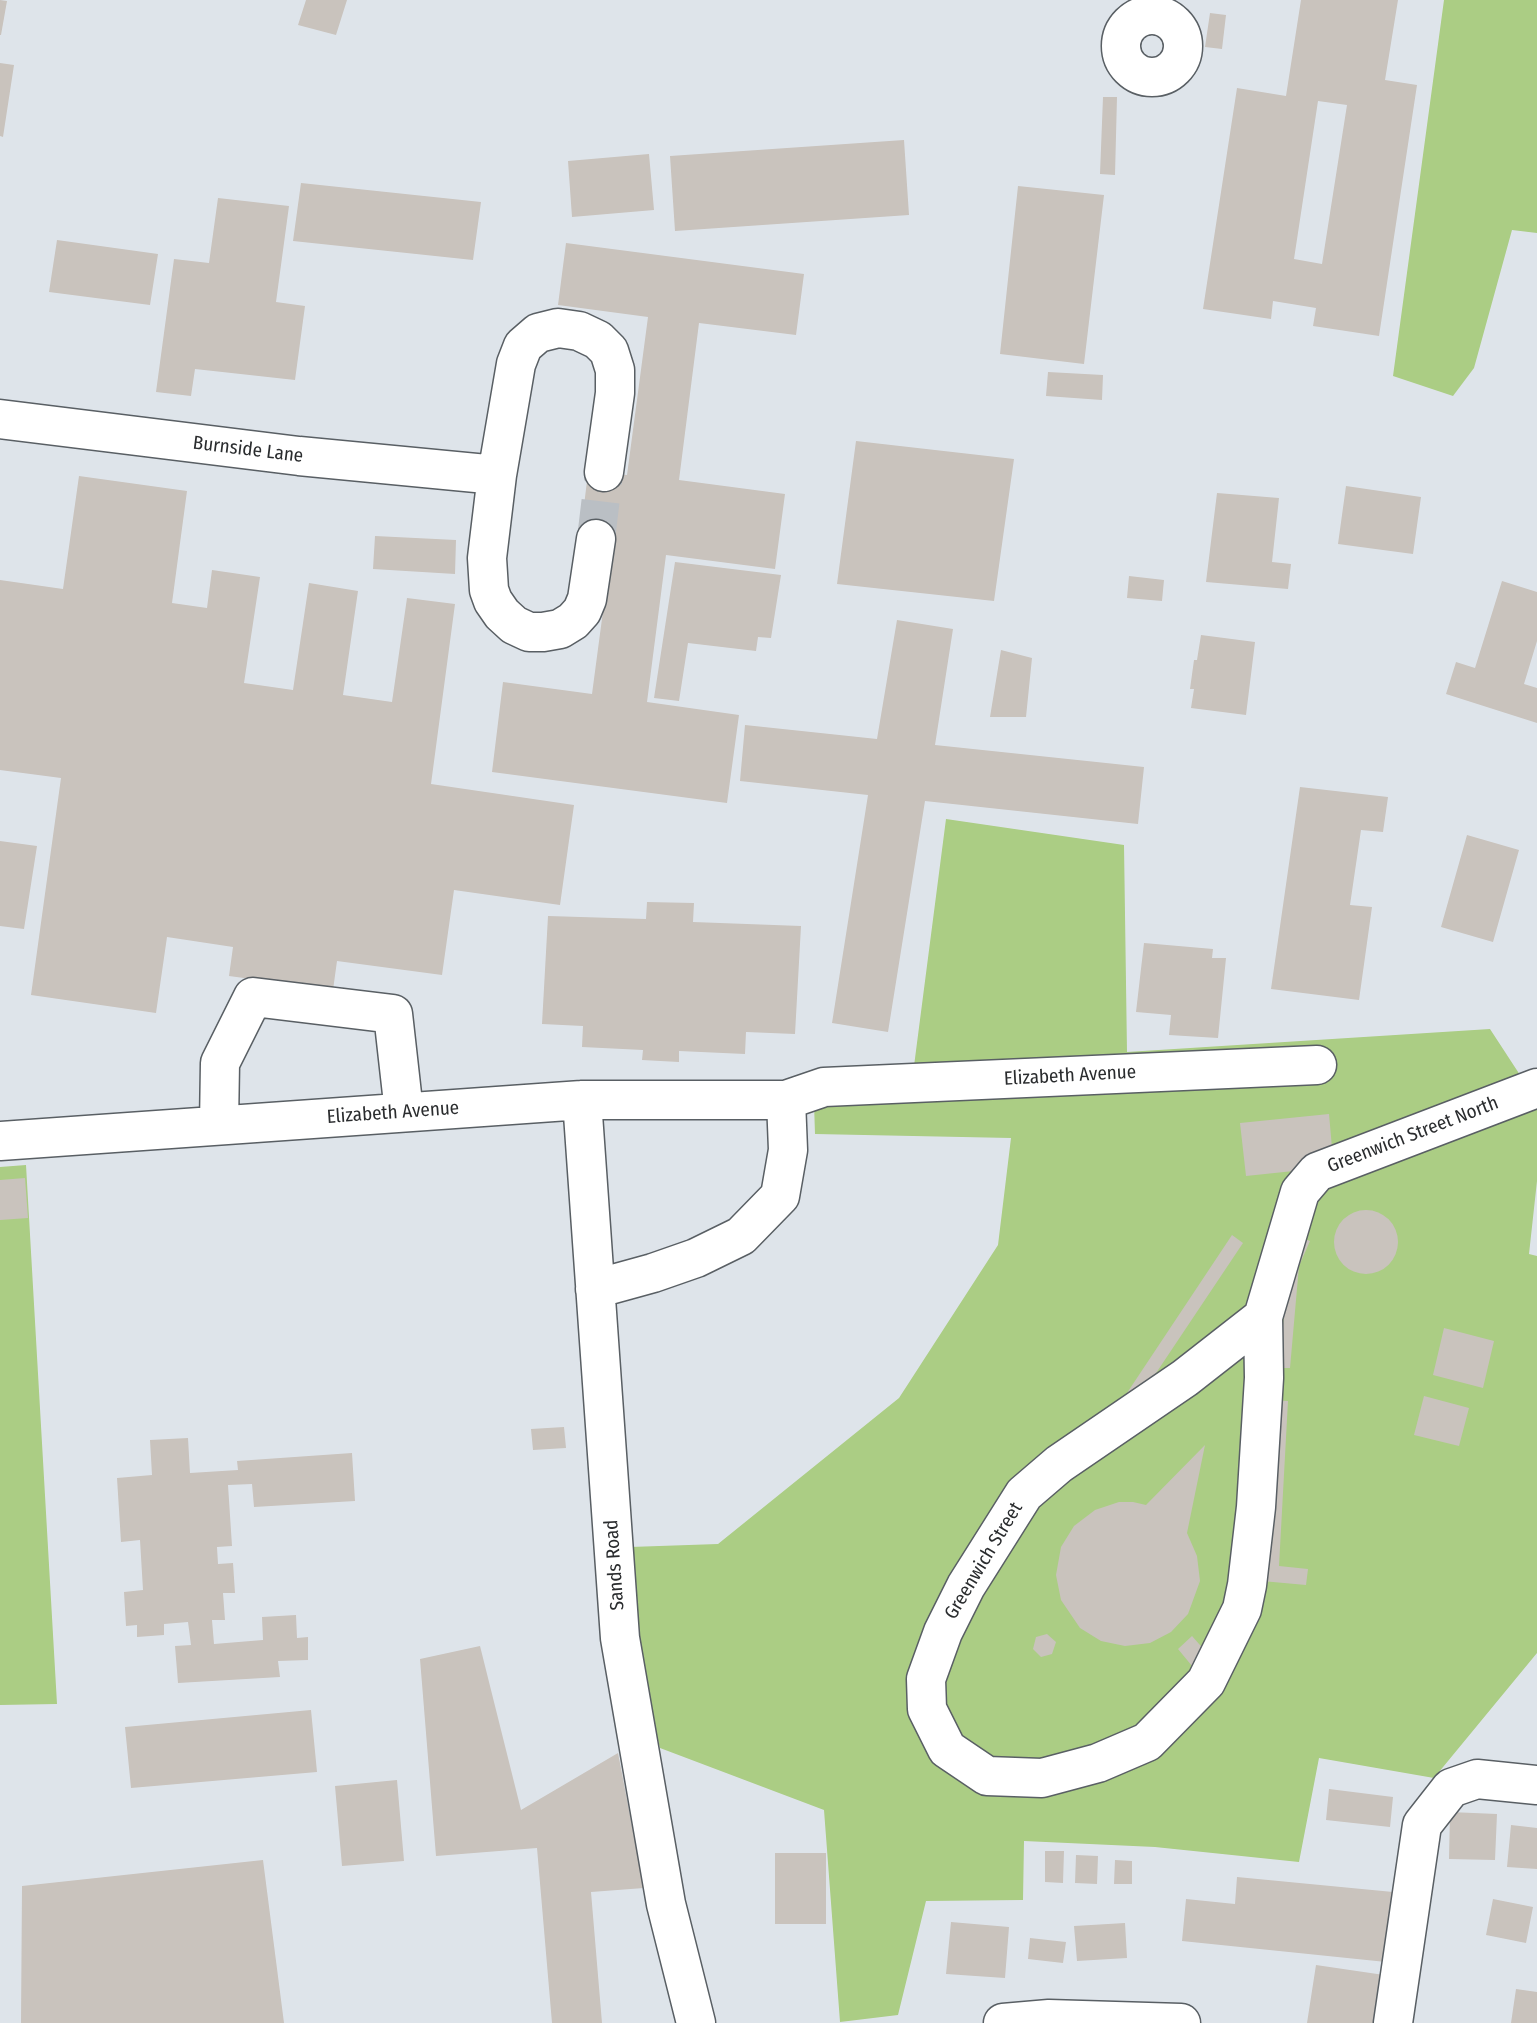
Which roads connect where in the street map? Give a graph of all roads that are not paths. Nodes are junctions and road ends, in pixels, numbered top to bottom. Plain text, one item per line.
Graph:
1 (0, 419) edge
2 (604, 472) tunnel mouth
3 (497, 475) junction
4 (596, 539) tunnel mouth
5 (1317, 1065) dead end
6 (1537, 1088) edge
7 (582, 1100) junction
8 (786, 1100) junction
9 (404, 1112) junction
10 (219, 1125) junction
11 (0, 1141) edge
12 (595, 1289) junction
13 (1263, 1317) junction
14 (1537, 1785) edge
15 (696, 2023) edge
16 (1003, 2023) edge
17 (1181, 2023) edge
18 (1393, 2023) edge

1 - 3 street, Burnside Lane
2 - 3 street
3 - 4 street
5 - 8 street, Elizabeth Avenue
6 - 13 street, Greenwich Street North
7 - 8 street, Elizabeth Avenue
7 - 9 street, Elizabeth Avenue
7 - 12 street, Sands Road
8 - 12 street
9 - 10 street, Elizabeth Avenue
9 - 10 street
10 - 11 street, Elizabeth Avenue
12 - 15 street, Sands Road
13 - 13 street, Greenwich Street
14 - 18 street
16 - 17 street

